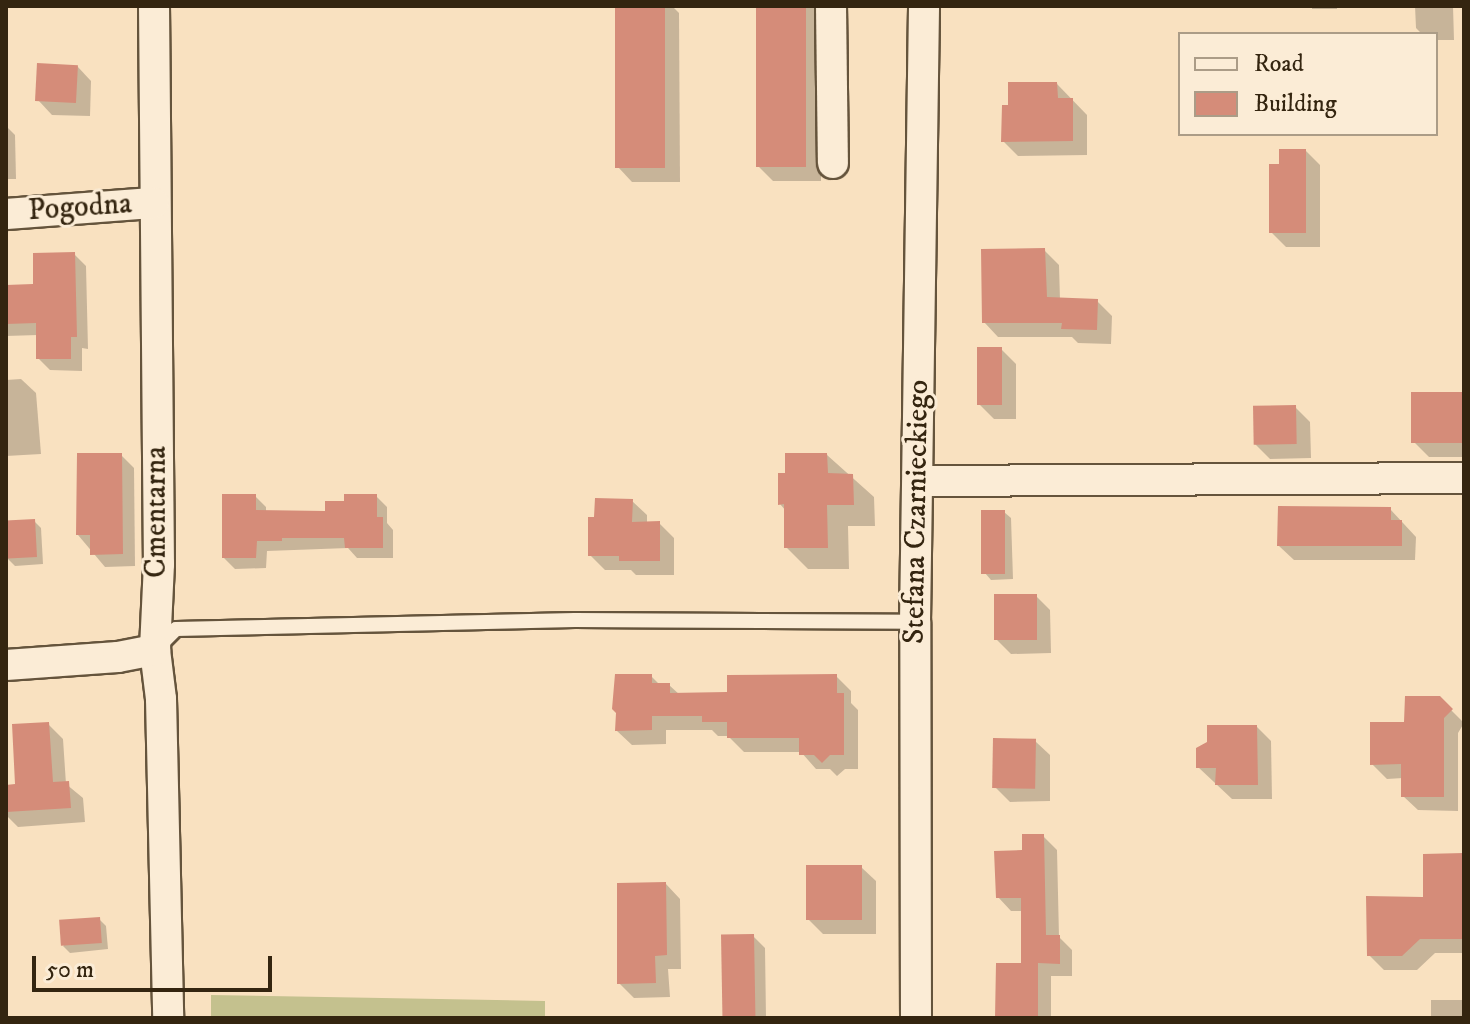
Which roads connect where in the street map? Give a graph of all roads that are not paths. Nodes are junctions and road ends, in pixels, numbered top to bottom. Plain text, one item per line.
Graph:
1 (154, 6) edge
2 (831, 6) edge
3 (924, 6) edge
4 (833, 163) dead end
5 (154, 203) junction
6 (6, 214) edge
7 (1464, 478) edge
8 (918, 481) junction
9 (915, 622) junction
10 (155, 650) junction
11 (6, 665) edge
12 (168, 1018) edge
13 (916, 1018) edge

1 - 5 street, Cmentarna
2 - 4 street
3 - 8 street, Stefana Czarnieckiego
5 - 6 street, Pogodna
5 - 10 street, Cmentarna
7 - 8 street
8 - 9 street, Stefana Czarnieckiego
9 - 10 lane
9 - 13 street, Stefana Czarnieckiego
10 - 11 street
10 - 12 street, Cmentarna

